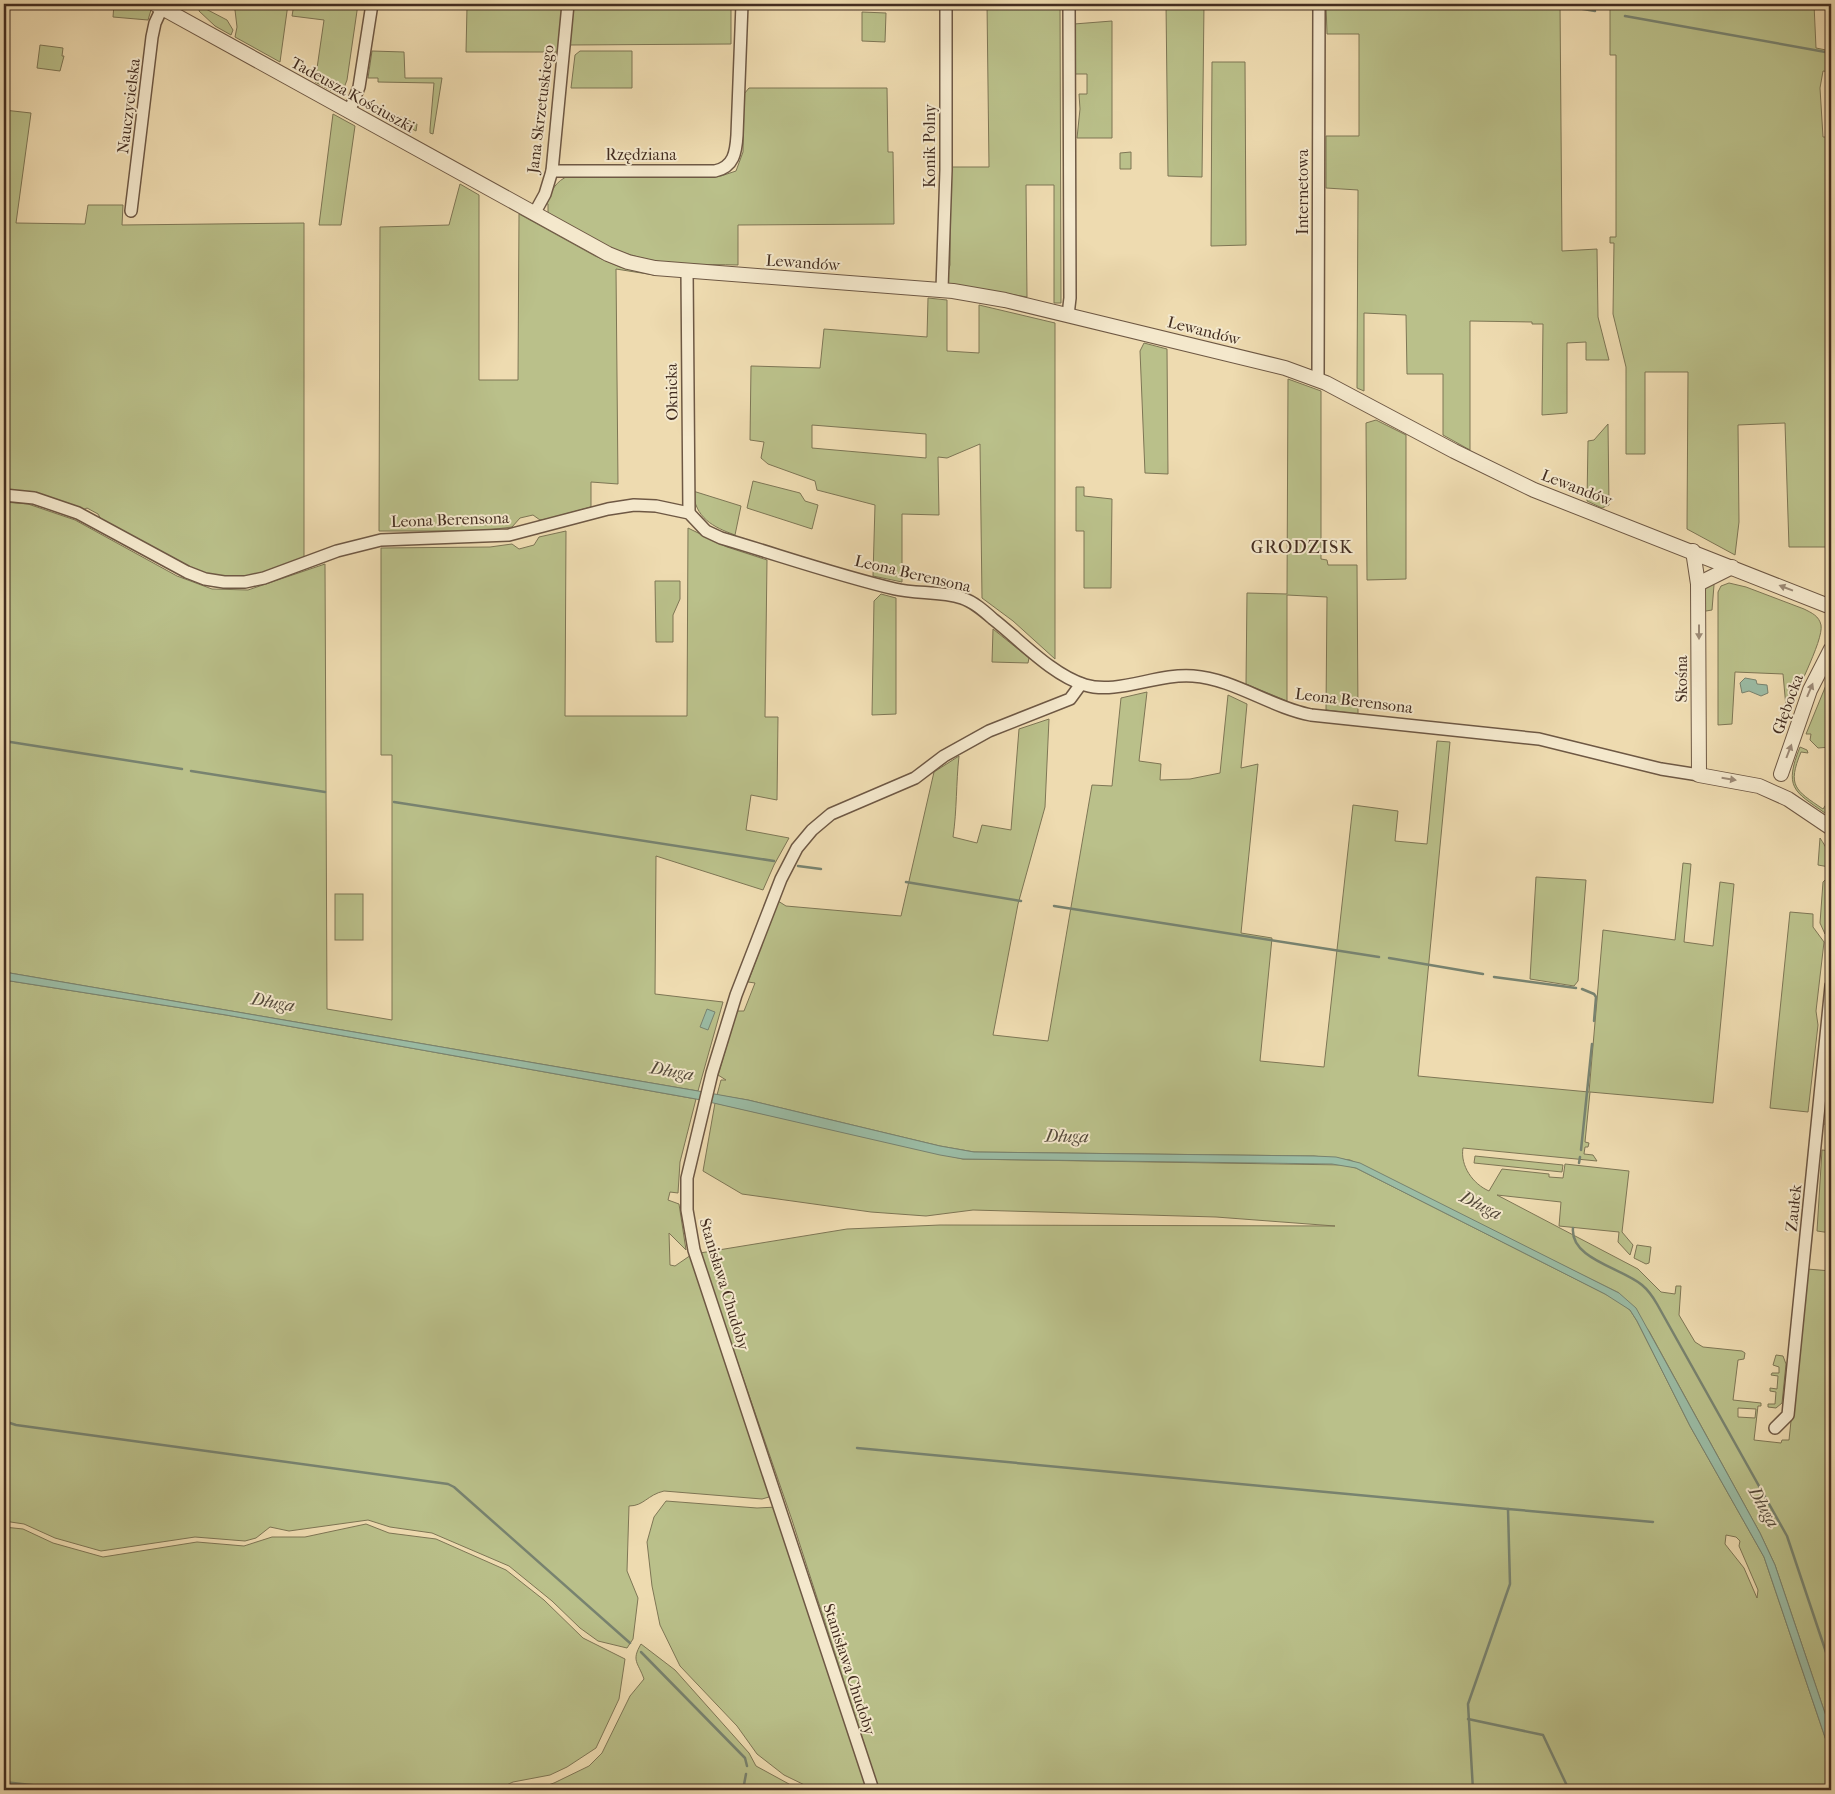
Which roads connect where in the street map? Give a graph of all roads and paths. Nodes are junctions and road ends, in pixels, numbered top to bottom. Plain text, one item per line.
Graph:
1 (372, 4) edge
2 (568, 4) edge
3 (742, 4) edge
4 (946, 4) edge
5 (1069, 4) edge
6 (1319, 4) edge
7 (159, 6) edge
8 (349, 112) junction
9 (552, 171) junction
10 (131, 211) dead end
11 (534, 214) junction
12 (687, 270) junction
13 (942, 289) junction
14 (1068, 315) junction
15 (1318, 380) junction
16 (4, 495) edge
17 (689, 513) junction
18 (1694, 551) junction
19 (1732, 567) junction
20 (1698, 584) junction
21 (1831, 607) edge
22 (1831, 649) edge
23 (1081, 684) junction
24 (1780, 774) junction
25 (1699, 775) junction
26 (1759, 786) junction
27 (1788, 799) junction
28 (1831, 828) edge
29 (1831, 986) edge
30 (1775, 1428) dead end
31 (873, 1790) edge

1 - 8 street
2 - 9 street, Jana Skrzetuskiego
3 - 9 street, Rzędziana
4 - 13 street, Konik Polny
5 - 14 street
6 - 15 street, Internetowa
7 - 8 street, Tadeusza Kościuszki
7 - 10 street, Nauczycielska
8 - 11 street, Tadeusza Kościuszki
9 - 11 street, Jana Skrzetuskiego
11 - 12 street, Lewandów
12 - 13 street, Lewandów
12 - 17 street, Oknicka
13 - 14 street, Lewandów
14 - 15 street, Lewandów
15 - 18 street, Lewandów
16 - 17 street, Leona Berensona
17 - 23 street, Leona Berensona
18 - 19 street, Lewandów
18 - 20 street, Skośna
19 - 20 street
21 -> 19 street, Lewandów
20 -> 25 street, Skośna
24 -> 22 street, Głębocka
23 - 25 street, Leona Berensona
23 - 31 street, Stanisława Chudoby
24 - 26 street
24 - 27 street
25 -> 26 street, Leona Berensona
26 - 27 street, Leona Berensona
27 - 28 street, Leona Berensona
29 - 30 street, Zaułek

